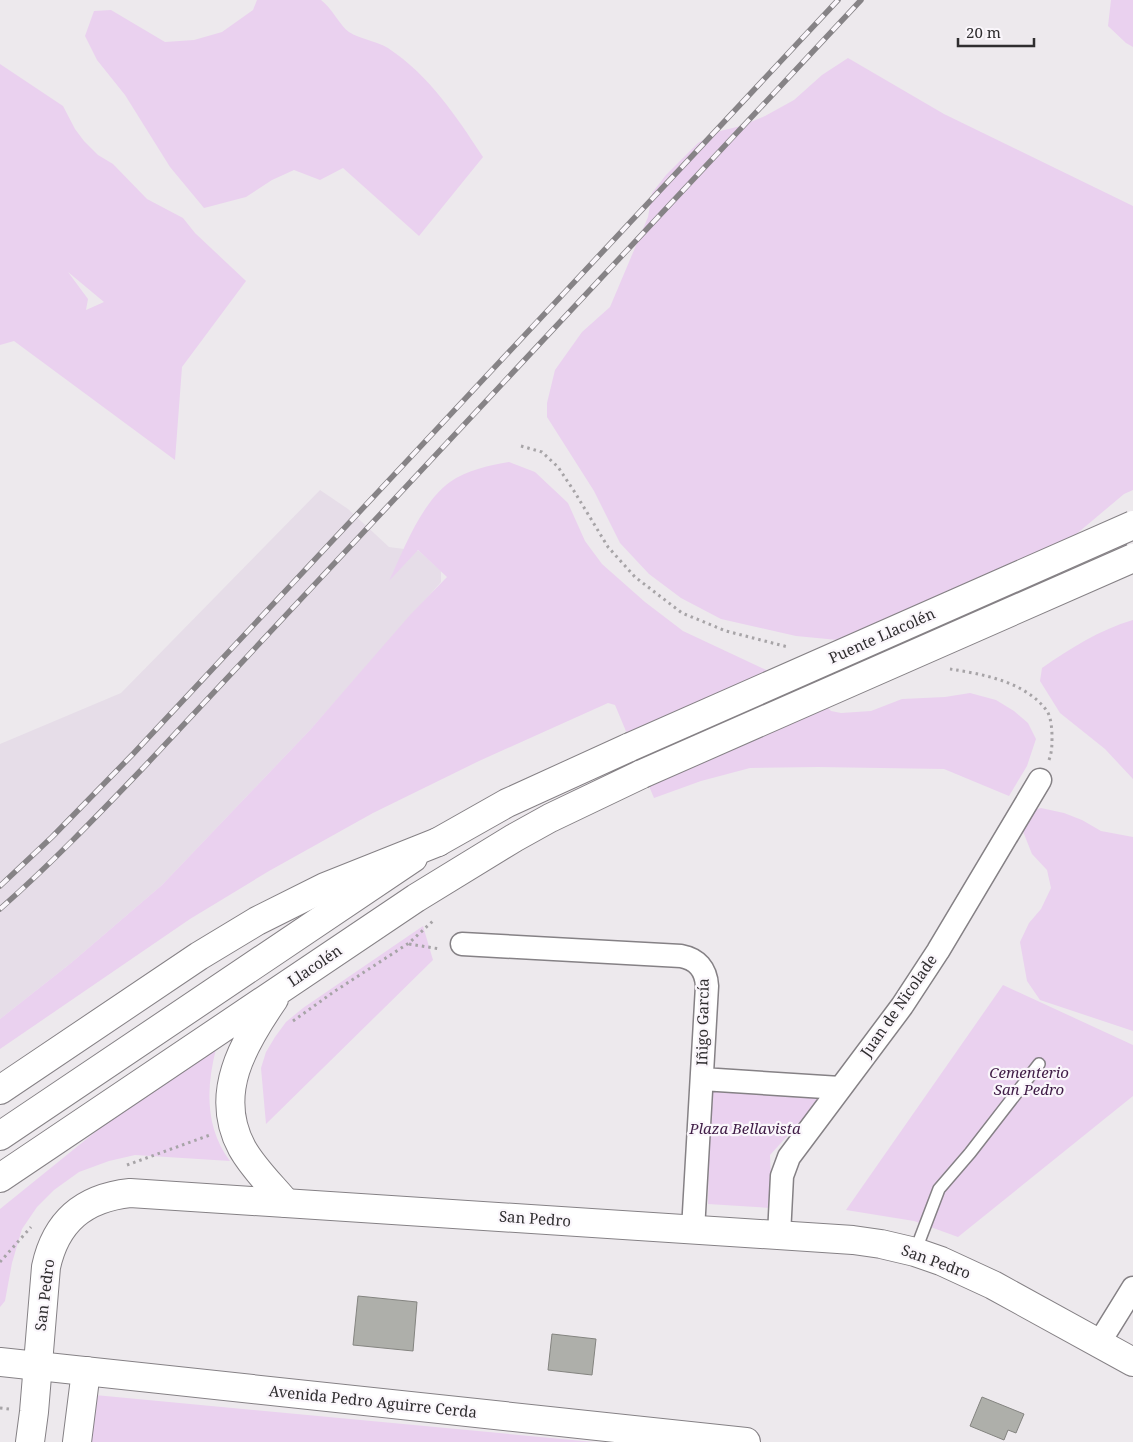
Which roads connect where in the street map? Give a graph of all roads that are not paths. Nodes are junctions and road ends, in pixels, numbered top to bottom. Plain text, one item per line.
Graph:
1 (1133, 525) edge
2 (1133, 558) edge
3 (642, 774) joint
4 (1040, 780) road end
5 (438, 842) junction
6 (462, 944) road end
7 (281, 990) junction
8 (1039, 1064) dead end
9 (702, 1078) junction
10 (840, 1088) junction
11 (0, 1090) edge
12 (0, 1136) edge
13 (0, 1178) edge
14 (286, 1203) junction
15 (693, 1230) junction
16 (778, 1236) junction
17 (915, 1252) junction
18 (1133, 1288) edge
19 (1099, 1343) junction
20 (0, 1362) edge
21 (1133, 1362) edge
22 (38, 1366) junction
23 (86, 1371) junction
24 (615, 1435) edge
25 (644, 1437) edge
26 (698, 1439) edge
27 (30, 1442) edge
28 (76, 1442) edge
29 (746, 1442) edge

1 - 5 main road, Puente Llacolén, bridge
2 - 3 main road, Puente Llacolén, bridge
3 - 7 main road, Llacolén
4 - 10 street, Juan de Nicolade
5 - 11 main road
5 - 12 main road
6 - 9 street, Iñigo García
7 - 13 main road, Llacolén
7 - 14 main road
8 - 17 lane
9 - 10 street
9 - 15 street, Iñigo García
10 - 16 street, Juan de Nicolade
14 - 15 main road, San Pedro
14 - 22 main road, San Pedro
15 - 16 main road, San Pedro
16 - 17 main road, San Pedro
17 - 19 main road, San Pedro
18 - 19 street
19 - 21 main road, San Pedro
20 - 22 main road, Avenida Pedro Aguirre Cerda
22 - 23 main road, Avenida Pedro Aguirre Cerda
22 - 27 main road, San Pedro
23 - 24 main road, Avenida Pedro Aguirre Cerda
23 - 28 main road
24 - 25 main road, Avenida Pedro Aguirre Cerda
25 - 26 main road, Avenida Pedro Aguirre Cerda
26 - 29 main road, Avenida Pedro Aguirre Cerda

